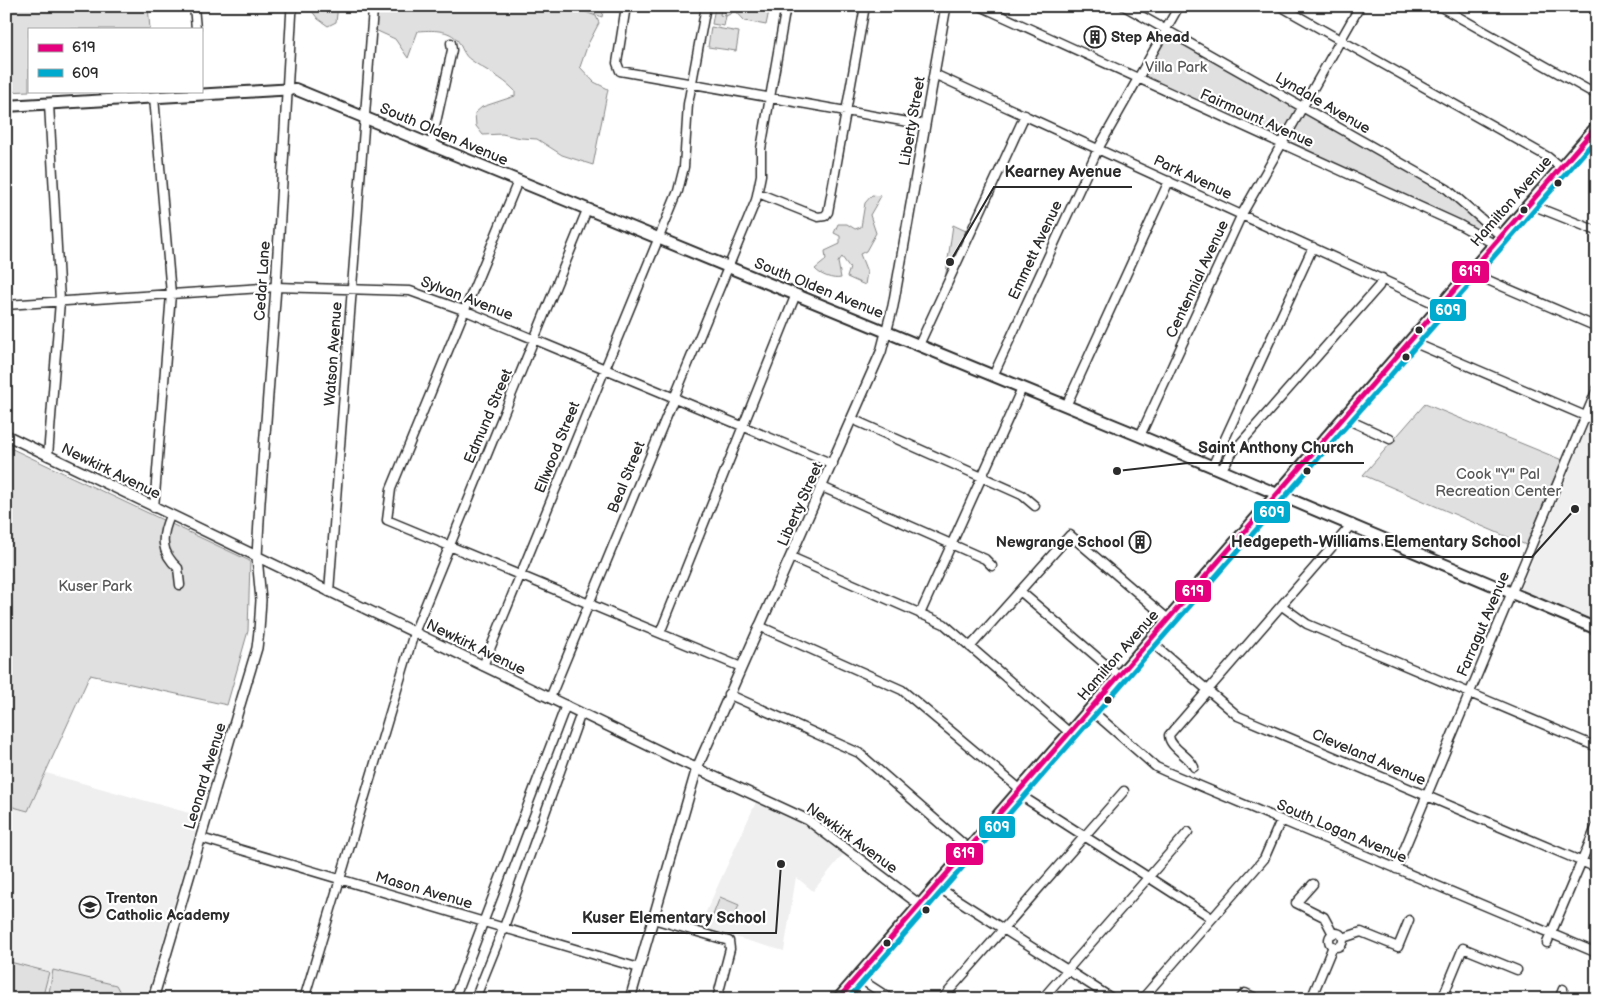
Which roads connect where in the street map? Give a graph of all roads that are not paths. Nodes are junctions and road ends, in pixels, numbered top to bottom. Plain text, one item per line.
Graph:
1 (194, 6) edge
2 (292, 6) edge
3 (626, 6) edge
4 (706, 6) edge
5 (786, 6) edge
6 (865, 6) edge
7 (946, 6) edge
8 (980, 6) edge
9 (1124, 6) edge
10 (1179, 6) edge
11 (1280, 6) edge
12 (1360, 6) edge
13 (1439, 6) edge
14 (373, 9) dead end
15 (196, 28) edge
16 (1166, 30) junction
17 (1341, 40) junction
18 (451, 43) dead end
19 (934, 74) junction
20 (1138, 79) junction
21 (692, 85) junction
22 (288, 88) junction
23 (199, 92) edge
24 (202, 92) edge
25 (1597, 95) edge
26 (154, 97) junction
27 (769, 99) junction
28 (49, 104) junction
29 (6, 106) edge
30 (1302, 107) junction
31 (847, 112) junction
32 (1025, 115) junction
33 (364, 117) junction
34 (925, 125) junction
35 (1597, 126) edge
36 (1282, 144) junction
37 (431, 145) junction
38 (1098, 149) junction
39 (1560, 167) junction
40 (518, 181) junction
41 (1169, 181) junction
42 (758, 193) junction
43 (1528, 204) junction
44 (587, 210) junction
45 (1242, 214) junction
46 (1597, 232) edge
47 (1501, 236) junction
48 (657, 238) junction
49 (1494, 244) junction
50 (1313, 246) junction
51 (728, 267) junction
52 (1469, 272) junction
53 (1382, 278) junction
54 (276, 287) junction
55 (352, 289) junction
56 (171, 294) junction
57 (796, 294) junction
58 (60, 301) junction
59 (6, 305) edge
60 (1440, 306) junction
61 (466, 311) junction
62 (1597, 327) edge
63 (887, 332) junction
64 (535, 340) junction
65 (1410, 341) junction
66 (919, 345) junction
67 (604, 368) junction
68 (993, 376) junction
69 (1022, 388) junction
70 (1597, 389) edge
71 (674, 398) junction
72 (1066, 406) junction
73 (1585, 416) junction
74 (1344, 418) junction
75 (852, 419) junction
76 (1597, 421) edge
77 (744, 427) junction
78 (6, 435) edge
79 (1140, 436) junction
80 (1226, 437) junction
81 (1390, 439) dead end
82 (1236, 448) junction
83 (48, 456) junction
84 (832, 464) junction
85 (1217, 468) junction
86 (982, 478) junction
87 (822, 487) junction
88 (1277, 494) junction
89 (1035, 506) dead end
90 (154, 508) junction
91 (170, 516) junction
92 (1352, 524) junction
93 (952, 545) junction
94 (449, 546) junction
95 (258, 557) junction
96 (791, 557) junction
97 (992, 566) dead end
98 (520, 575) junction
99 (180, 585) dead end
100 (1020, 591) junction
101 (329, 592) junction
102 (1511, 592) junction
103 (589, 605) junction
104 (1282, 606) junction
105 (920, 614) junction
106 (1168, 619) junction
107 (759, 626) junction
108 (1597, 629) edge
109 (414, 633) junction
110 (660, 633) junction
111 (1150, 641) junction
112 (970, 647) junction
113 (483, 666) junction
114 (741, 666) junction
115 (1119, 676) junction
116 (1208, 692) junction
117 (1469, 692) junction
118 (728, 694) junction
119 (550, 698) junction
120 (566, 706) junction
121 (1090, 710) junction
122 (581, 713) junction
123 (1070, 733) junction
124 (1597, 747) edge
125 (1194, 767) dead end
126 (698, 768) junction
127 (1019, 791) junction
128 (1124, 791) dead end
129 (1426, 795) junction
130 (1282, 820) junction
131 (1597, 825) edge
132 (1188, 832) dead end
133 (1084, 836) junction
134 (201, 838) junction
135 (969, 849) junction
136 (1582, 861) junction
137 (1597, 868) edge
138 (1396, 869) junction
139 (1149, 877) junction
140 (340, 879) junction
141 (1313, 884) dead end
142 (936, 886) junction
143 (920, 905) junction
144 (1212, 918) junction
145 (653, 919) junction
146 (1409, 920) dead end
147 (483, 922) junction
148 (504, 927) junction
149 (1003, 929) junction
150 (1551, 933) junction
151 (1333, 934) junction
152 (1343, 938) junction
153 (1547, 943) dead end
154 (1333, 946) junction
155 (1597, 953) edge
156 (638, 968) junction
157 (1068, 970) junction
158 (1517, 970) dead end
159 (857, 977) junction
160 (1563, 989) dead end
161 (1242, 996) edge
162 (153, 999) edge
163 (304, 999) edge
164 (454, 999) edge
165 (476, 999) edge
166 (630, 999) edge
167 (717, 999) edge
168 (838, 999) edge
169 (891, 999) edge
170 (942, 999) edge
171 (1042, 999) edge
172 (1114, 999) edge
173 (1142, 999) edge
174 (1258, 999) edge
175 (1311, 999) edge
176 (1442, 999) edge
177 (1559, 999) edge

1 - 15 street
2 - 22 street, Cedar Lane
3 - 21 street
4 - 21 street, Ellwood Street
5 - 27 street, Beal Street
6 - 31 street
7 - 19 street, Liberty Street
8 - 20 street, Fairmount Avenue
9 - 16 street, Lyndale Avenue
10 - 16 street, Emmett Avenue
11 - 17 street
12 - 17 street, Centennial Avenue
13 - 25 street
14 - 33 street, Watson Avenue
16 - 20 street, Emmett Avenue
16 - 30 street, Lyndale Avenue
17 - 30 street, Centennial Avenue
17 - 39 street
18 - 37 street
19 - 32 street, Park Avenue
19 - 34 street, Liberty Street
20 - 36 street, Fairmount Avenue
20 - 38 street, Emmett Avenue
21 - 27 street
21 - 48 street, Ellwood Street
22 - 24 main road, South Olden Avenue
22 - 33 main road, South Olden Avenue
22 - 54 street, Cedar Lane
23 - 26 main road, South Olden Avenue
26 - 28 main road, South Olden Avenue
26 - 56 street
27 - 31 street
27 - 42 street, Beal Street
28 - 29 main road, South Olden Avenue
28 - 58 street
30 - 36 street, Centennial Avenue
30 - 47 street, Lyndale Avenue
31 - 34 street
31 - 42 street
32 - 38 street, Park Avenue
32 - 66 street
33 - 37 main road, South Olden Avenue
33 - 55 street, Watson Avenue
34 - 63 street, Liberty Street
35 - 39 main road, Hamilton Avenue
36 - 45 street, Centennial Avenue
36 - 49 street, Fairmount Avenue
37 - 40 main road, South Olden Avenue
38 - 41 street, Park Avenue
38 - 68 street, Emmett Avenue
39 - 43 main road, Hamilton Avenue
40 - 44 main road, South Olden Avenue
40 - 61 street
41 - 45 street, Park Avenue
41 - 72 street
42 - 51 street, Beal Street
43 - 46 street
43 - 47 main road, Hamilton Avenue
44 - 48 main road, South Olden Avenue
44 - 64 street, Edmund Street
45 - 50 street, Park Avenue
45 - 79 street, Centennial Avenue
47 - 49 main road, Hamilton Avenue
48 - 51 main road, South Olden Avenue
48 - 67 street, Ellwood Street
49 - 52 main road, Hamilton Avenue
50 - 53 street, Park Avenue
50 - 80 street
51 - 57 main road, South Olden Avenue
51 - 71 street, Beal Street
52 - 60 main road, Hamilton Avenue
52 - 62 street
53 - 60 street, Park Avenue
53 - 82 street
54 - 55 street, Sylvan Avenue
54 - 56 street, Sylvan Avenue
54 - 95 street, Cedar Lane
55 - 61 street, Sylvan Avenue
55 - 101 street, Watson Avenue
56 - 58 street, Sylvan Avenue
56 - 90 street
57 - 63 main road, South Olden Avenue
57 - 77 street
58 - 59 street, Sylvan Avenue
58 - 83 street
60 - 65 main road, Hamilton Avenue
61 - 64 street, Sylvan Avenue
61 - 94 street
63 - 66 main road, South Olden Avenue
63 - 75 street, Liberty Street
64 - 67 street, Sylvan Avenue
64 - 94 street, Edmund Street
65 - 73 street
65 - 74 main road, Hamilton Avenue
66 - 68 main road, South Olden Avenue
67 - 71 street, Sylvan Avenue
67 - 98 street, Ellwood Street
68 - 69 main road, South Olden Avenue
69 - 72 main road, South Olden Avenue
69 - 86 street
70 - 73 street, Farragut Avenue
71 - 77 street, Sylvan Avenue
71 - 103 street, Beal Street
72 - 79 main road, South Olden Avenue
73 - 76 street
73 - 102 street, Farragut Avenue
74 - 81 street
74 - 88 main road, Hamilton Avenue
75 - 84 street, Liberty Street
75 - 86 street
77 - 84 street, Sylvan Avenue
77 - 110 street
78 - 83 street, Newkirk Avenue
79 - 85 main road, South Olden Avenue
80 - 82 street
80 - 85 street
82 - 85 street
83 - 90 street, Newkirk Avenue
84 - 87 street, Liberty Street
85 - 88 main road, South Olden Avenue
86 - 89 street
86 - 93 street
87 - 93 street
87 - 96 street, Liberty Street
88 - 92 main road, South Olden Avenue
88 - 106 main road, Hamilton Avenue
90 - 91 street, Newkirk Avenue
91 - 95 street, Newkirk Avenue
91 - 99 street
92 - 102 main road, South Olden Avenue
92 - 104 street
93 - 97 street
93 - 105 street
94 - 98 street
94 - 109 street, Edmund Street
95 - 101 street, Newkirk Avenue
95 - 134 street, Leonard Avenue
96 - 105 street
96 - 107 street, Liberty Street
98 - 103 street
98 - 113 street, Ellwood Street
100 - 106 street
100 - 112 street
100 - 115 street
101 - 109 street, Newkirk Avenue
102 - 108 main road, South Olden Avenue
102 - 117 street, Farragut Avenue
103 - 110 street
103 - 119 street, Beal Street
104 - 116 street
104 - 117 street
105 - 112 street
106 - 111 main road, Hamilton Avenue
107 - 114 street, Liberty Street
107 - 127 street
109 - 113 street, Newkirk Avenue
109 - 140 street, Edmund Street
110 - 114 street
111 - 115 main road, Hamilton Avenue
111 - 116 street, Cleveland Avenue
112 - 123 street
113 - 119 street, Newkirk Avenue
114 - 118 street, Liberty Street
115 - 121 main road, Hamilton Avenue
116 - 125 street
116 - 129 street, Cleveland Avenue
117 - 124 street
117 - 129 street, Farragut Avenue
118 - 126 street, Liberty Street
118 - 135 street
119 - 120 street, Newkirk Avenue
120 - 122 street, Newkirk Avenue
120 - 147 street
121 - 123 main road, Hamilton Avenue
121 - 130 street, South Logan Avenue
122 - 126 street, Newkirk Avenue
122 - 148 street
123 - 127 main road, Hamilton Avenue
126 - 143 street, Newkirk Avenue
126 - 145 street, Liberty Street
127 - 133 street
127 - 135 main road, Hamilton Avenue
128 - 133 street
129 - 136 street, Cleveland Avenue
129 - 138 street, Farragut Avenue
130 - 138 street, South Logan Avenue
130 - 144 street
131 - 136 street
132 - 139 street
133 - 139 street
133 - 149 street
134 - 140 street, Mason Avenue
134 - 162 street, Leonard Avenue
135 - 142 main road, Hamilton Avenue
136 - 137 street, Cleveland Avenue
136 - 150 street
138 - 150 street, South Logan Avenue
139 - 144 street
139 - 157 street
140 - 147 street, Mason Avenue
140 - 163 street, Edmund Street
141 - 151 street
142 - 143 main road, Hamilton Avenue
142 - 149 street
143 - 159 main road, Hamilton Avenue
144 - 173 street
145 - 156 street, Liberty Street
145 - 167 street
146 - 152 street
147 - 148 street, Mason Avenue
147 - 164 street
148 - 156 street, Mason Avenue
148 - 165 street
149 - 157 street
149 - 170 street
150 - 153 street
150 - 155 street, South Logan Avenue
151 - 152 street
151 - 154 street
152 - 154 street
154 - 175 street
156 - 166 street, Liberty Street
157 - 171 street
157 - 172 street
158 - 176 street
159 - 168 main road, Hamilton Avenue
159 - 169 street
160 - 177 street
161 - 174 street

